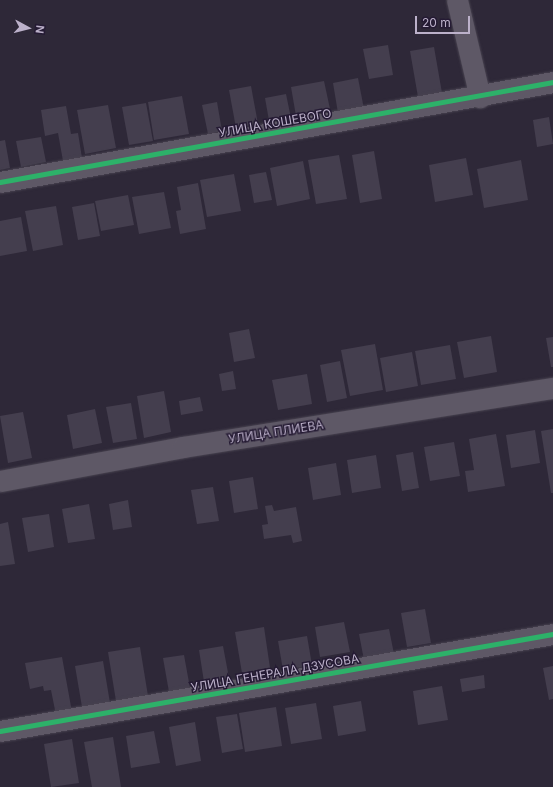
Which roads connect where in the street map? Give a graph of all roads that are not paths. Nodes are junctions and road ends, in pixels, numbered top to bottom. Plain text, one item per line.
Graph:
1 (457, 0) edge
2 (553, 82) edge
3 (480, 97) junction
4 (0, 182) edge
5 (553, 388) edge
6 (0, 481) edge
7 (553, 634) edge
8 (0, 731) edge

1 - 3 street
2 - 3 street, УЛИЦА КОШЕВОГО
3 - 4 street, УЛИЦА КОШЕВОГО
5 - 6 street, УЛИЦА ПЛИЕВА
7 - 8 street, УЛИЦА ГЕНЕРАЛА ДЗУСОВА

